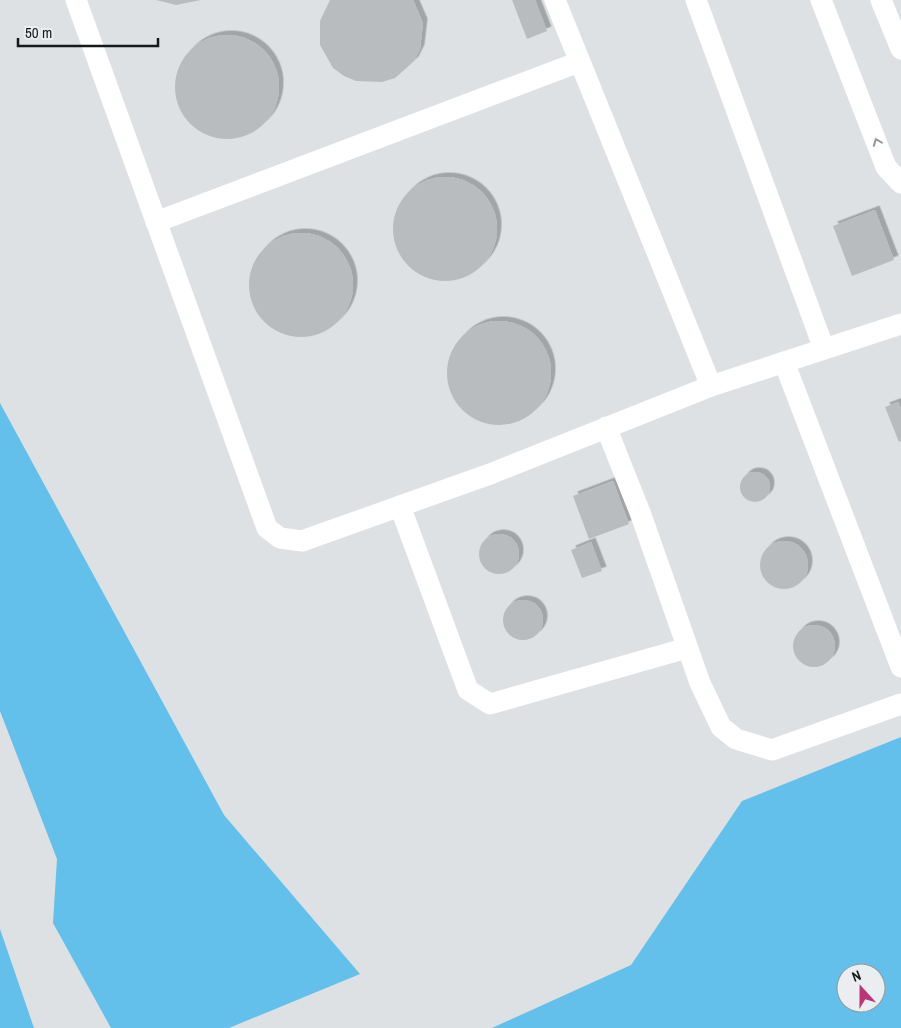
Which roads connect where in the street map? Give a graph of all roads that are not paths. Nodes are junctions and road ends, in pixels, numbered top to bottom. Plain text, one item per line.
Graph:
1 (76, 0) edge
2 (555, 0) edge
3 (696, 0) edge
4 (821, 0) edge
5 (881, 0) edge
6 (901, 49) edge
7 (579, 62) junction
8 (901, 183) edge
9 (156, 222) junction
10 (901, 324) edge
11 (824, 349) junction
12 (784, 362) junction
13 (711, 386) junction
14 (606, 427) junction
15 (400, 506) junction
16 (687, 648) junction
17 (901, 667) edge
18 (901, 704) edge

1 - 9 lane
2 - 7 lane
3 - 11 lane
8 -> 4 lane
5 - 6 lane
7 - 9 lane
7 - 13 lane
9 - 15 lane
10 - 11 lane
11 - 12 lane
12 - 13 lane
12 - 17 lane
13 - 14 lane
14 - 15 lane
14 - 16 lane
15 - 16 lane
16 - 18 lane

